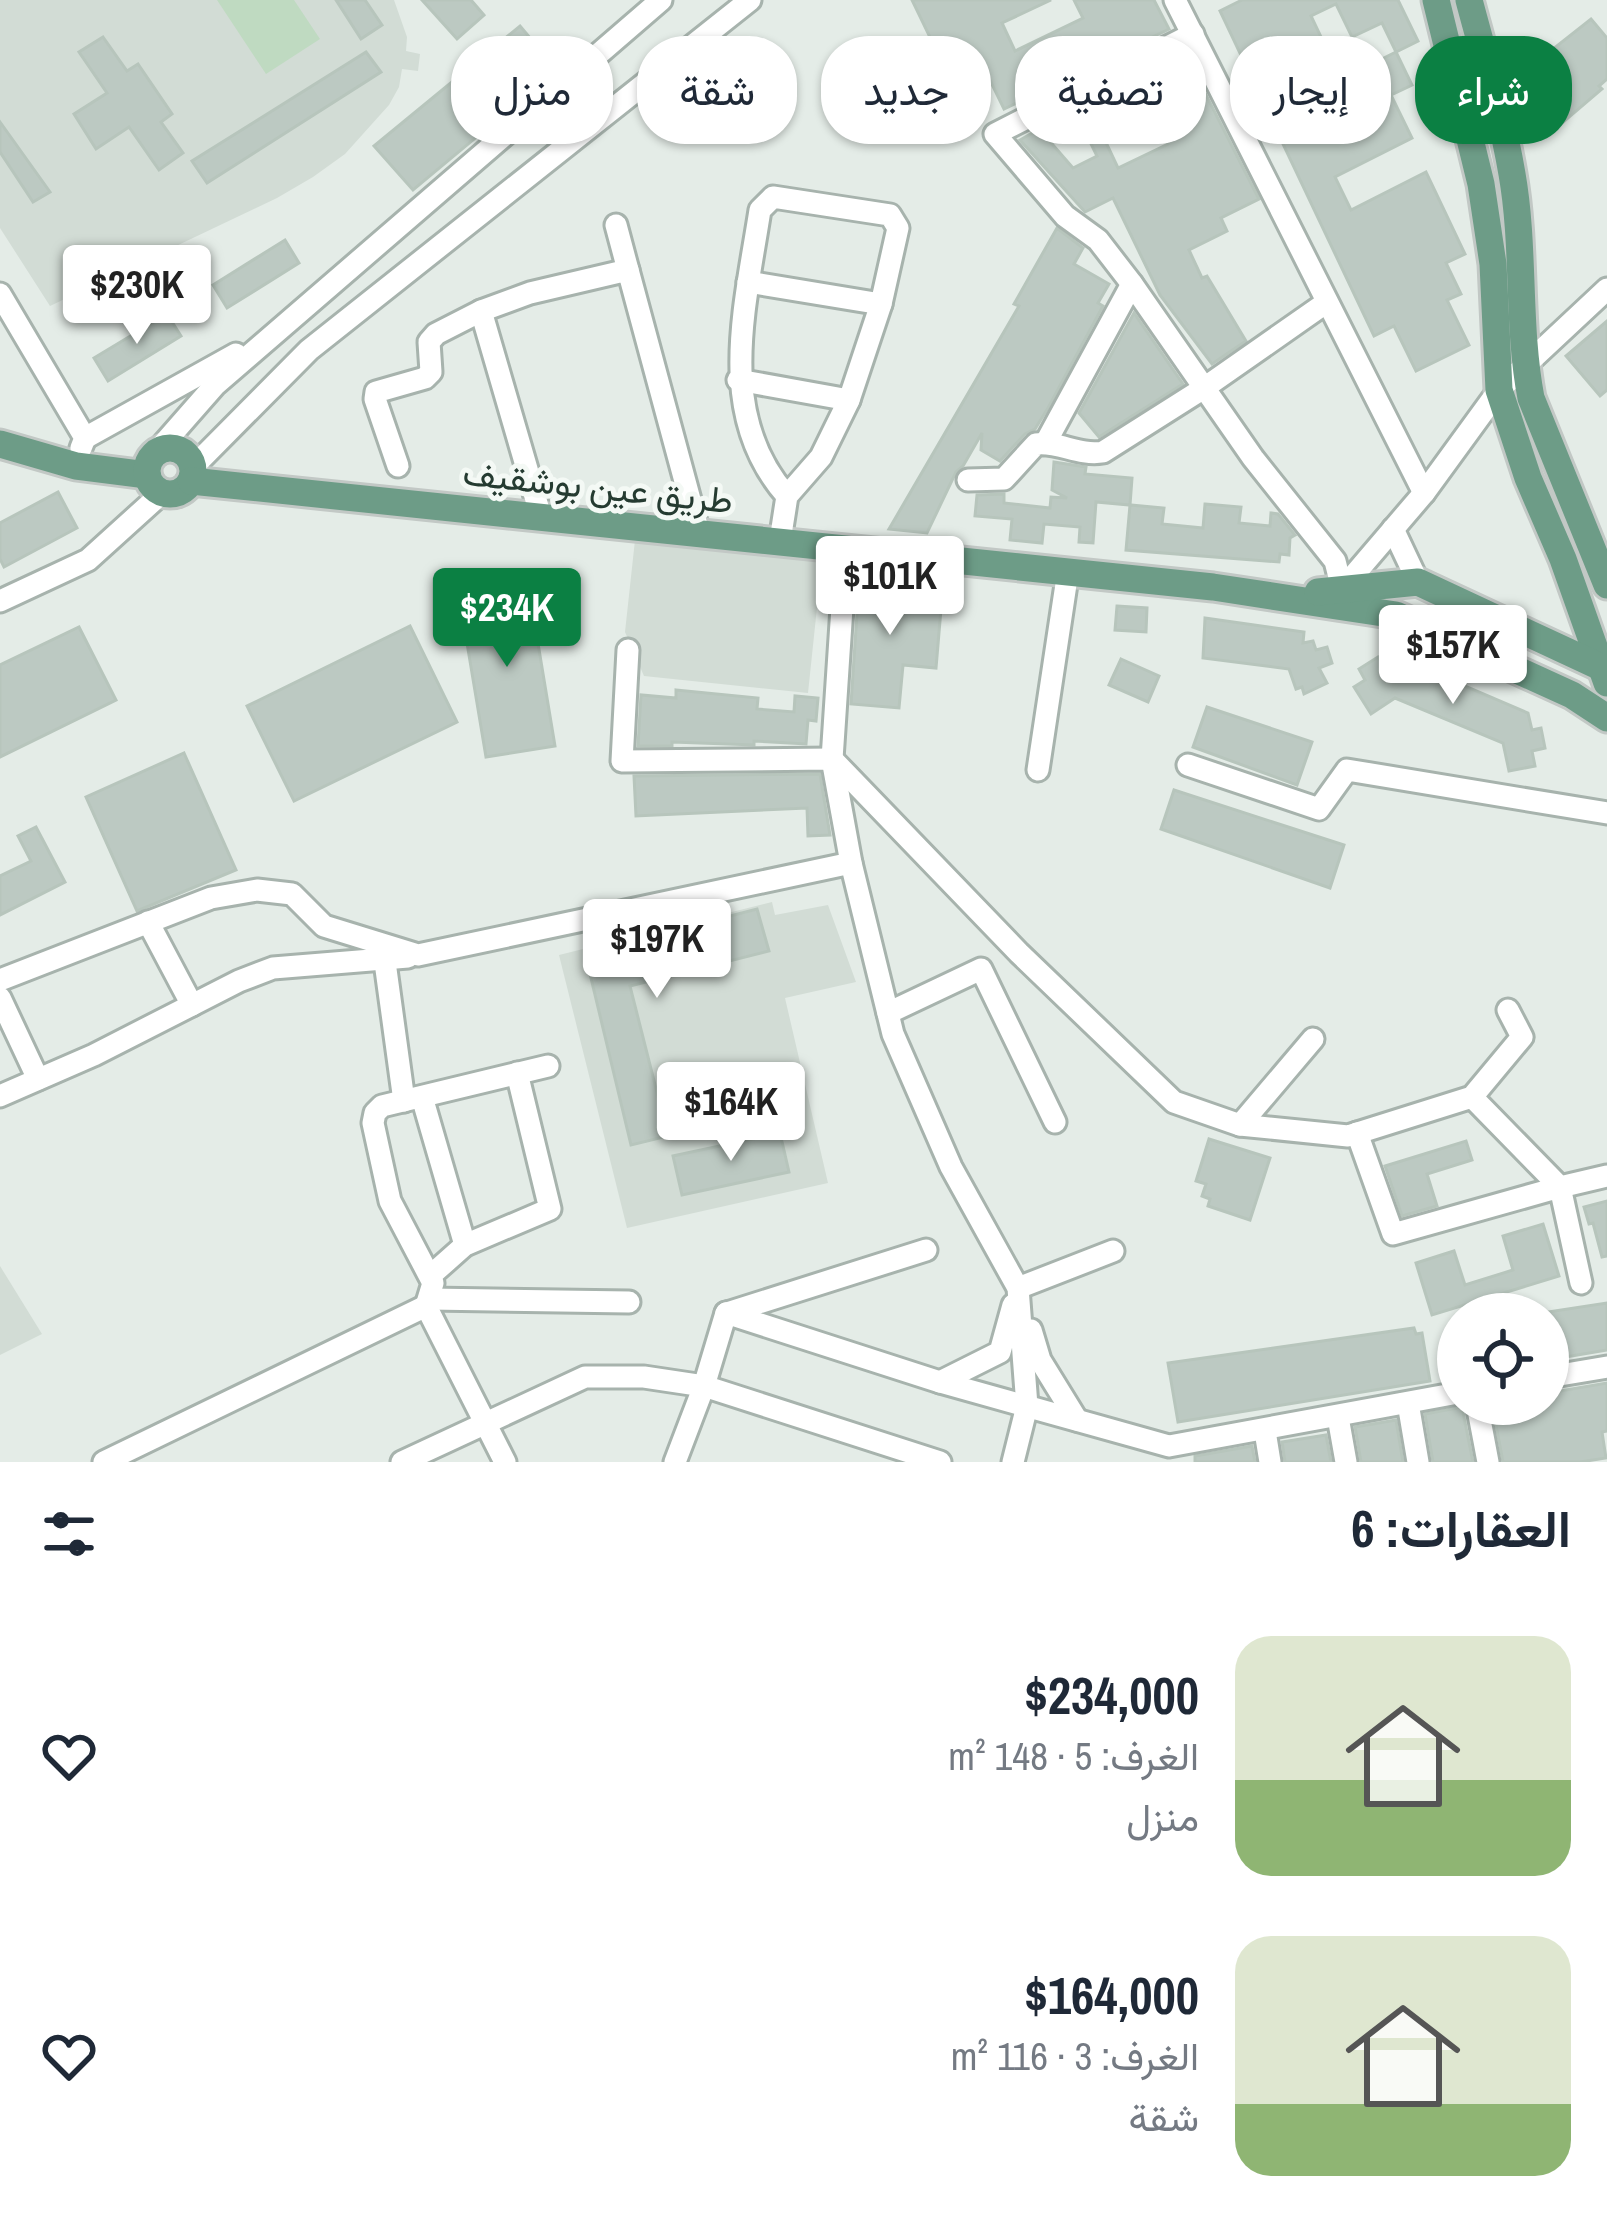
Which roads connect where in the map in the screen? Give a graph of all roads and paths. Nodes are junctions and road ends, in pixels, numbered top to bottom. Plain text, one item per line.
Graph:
1 (662, 0) edge
2 (750, 0) edge
3 (1436, 0) edge
4 (1468, 0) edge
5 (1186, 3) edge
6 (1193, 34) junction
7 (616, 225) dead end
8 (628, 270) junction
9 (748, 282) junction
10 (1132, 284) junction
11 (1607, 289) edge
12 (0, 293) edge
13 (1327, 302) junction
14 (880, 304) junction
15 (482, 311) junction
16 (278, 330) junction
17 (1526, 369) junction
18 (738, 380) junction
19 (1204, 388) junction
20 (1499, 390) junction
21 (849, 400) junction
22 (85, 438) junction
23 (1046, 442) junction
24 (0, 444) edge
25 (76, 466) junction
26 (398, 466) dead end
27 (156, 473) junction
28 (192, 474) junction
29 (968, 480) dead end
30 (1424, 493) junction
31 (787, 496) junction
32 (542, 517) junction
33 (1393, 530) junction
34 (699, 532) junction
35 (780, 541) junction
36 (845, 548) junction
37 (1068, 571) junction
38 (1418, 582) junction
39 (1607, 585) edge
40 (1342, 590) junction
41 (1284, 597) junction
42 (1, 598) edge
43 (628, 650) dead end
44 (1606, 677) edge
45 (1607, 718) edge
46 (832, 759) junction
47 (1188, 765) dead end
48 (1038, 770) dead end
49 (1607, 813) edge
50 (898, 828) junction
51 (849, 854) junction
52 (316, 920) junction
53 (148, 922) junction
54 (418, 955) junction
55 (385, 962) junction
56 (321, 964) junction
57 (0, 980) edge
58 (0, 998) edge
59 (192, 1005) junction
60 (1508, 1010) dead end
61 (888, 1013) junction
62 (1313, 1039) dead end
63 (548, 1066) dead end
64 (518, 1073) junction
65 (38, 1079) junction
66 (0, 1096) edge
67 (1472, 1097) junction
68 (413, 1099) junction
69 (1055, 1122) dead end
70 (1240, 1125) junction
71 (1357, 1132) junction
72 (1607, 1176) edge
73 (1560, 1187) junction
74 (466, 1245) junction
75 (926, 1250) dead end
76 (1113, 1251) dead end
77 (1581, 1283) dead end
78 (1018, 1288) junction
79 (428, 1294) junction
80 (629, 1302) dead end
81 (726, 1313) junction
82 (1607, 1367) edge
83 (1569, 1373) edge
84 (940, 1382) junction
85 (704, 1385) junction
86 (1437, 1397) edge
87 (1408, 1403) junction
88 (1027, 1406) junction
89 (1338, 1417) junction
90 (1077, 1420) junction
91 (484, 1422) junction
92 (1481, 1425) edge
93 (1265, 1431) junction
94 (877, 1453) edge
95 (1171, 1454) edge
96 (104, 1462) edge
97 (402, 1462) edge
98 (505, 1462) edge
99 (674, 1462) edge
100 (940, 1462) edge
101 (1013, 1462) edge
102 (1270, 1462) edge
103 (1346, 1462) edge
104 (1418, 1462) edge
105 (1488, 1462) edge

1 - 16 street
2 - 28 street
3 - 20 main road
4 - 17 main road
5 - 6 street
6 - 10 street
6 - 13 street
7 - 8 street
8 - 15 street
8 - 34 street
9 - 14 street
9 - 14 street
9 - 18 street
10 - 19 street
10 - 23 street
11 - 17 street
12 - 22 street
13 - 19 street
13 - 30 street
14 - 21 street
15 - 26 street
15 - 32 street
16 - 22 street
16 - 27 street
17 - 20 street
17 - 39 main road
18 - 21 street
18 - 31 street
19 - 23 street
19 - 40 street
20 - 30 street
20 - 44 main road
21 - 31 street
22 - 25 street
23 - 29 street
24 - 25 main road
25 - 27 main road
27 - 28 main road
27 - 28 main road
27 - 42 street
28 - 32 main road, طريق عين بوشقيف
30 - 33 street
31 - 35 street
32 - 34 main road, طريق عين بوشقيف
33 - 38 street
33 - 40 street
34 - 35 main road, طريق عين بوشقيف
35 - 36 main road, طريق عين بوشقيف
36 - 37 main road, طريق عين بوشقيف
36 - 46 street
37 - 41 main road, طريق عين بوشقيف
37 - 48 street
38 - 40 main road
38 - 44 main road
40 - 41 main road
41 - 45 main road
43 - 46 street
44 - 45 main road
46 - 50 street
46 - 51 street
47 - 49 street
50 - 51 street
50 - 70 street
51 - 54 street
51 - 61 street
52 - 53 street
52 - 54 street
52 - 56 street
53 - 57 street
53 - 59 street
54 - 55 street
55 - 56 street
55 - 68 street
56 - 59 street
58 - 65 street
59 - 65 street
60 - 67 street
61 - 69 street
61 - 78 street
62 - 70 street
63 - 64 street
64 - 68 street
64 - 74 street
65 - 66 street
67 - 71 street
67 - 73 street
68 - 74 street
68 - 79 street
70 - 71 street
71 - 73 street
72 - 73 street
73 - 77 street
74 - 79 street
75 - 81 street
76 - 78 street
78 - 84 street
78 - 88 street
78 - 90 street
79 - 80 street
79 - 91 street
79 - 96 street
81 - 84 street
81 - 85 street
82 - 83 street
84 - 88 street
85 - 91 street
85 - 94 street
85 - 99 street
86 - 87 street
87 - 89 street
87 - 104 street
88 - 90 street
88 - 101 street
89 - 93 street
89 - 103 street
90 - 95 street
91 - 97 street
91 - 98 street
92 - 105 street
93 - 95 street
93 - 102 street
94 - 100 street

